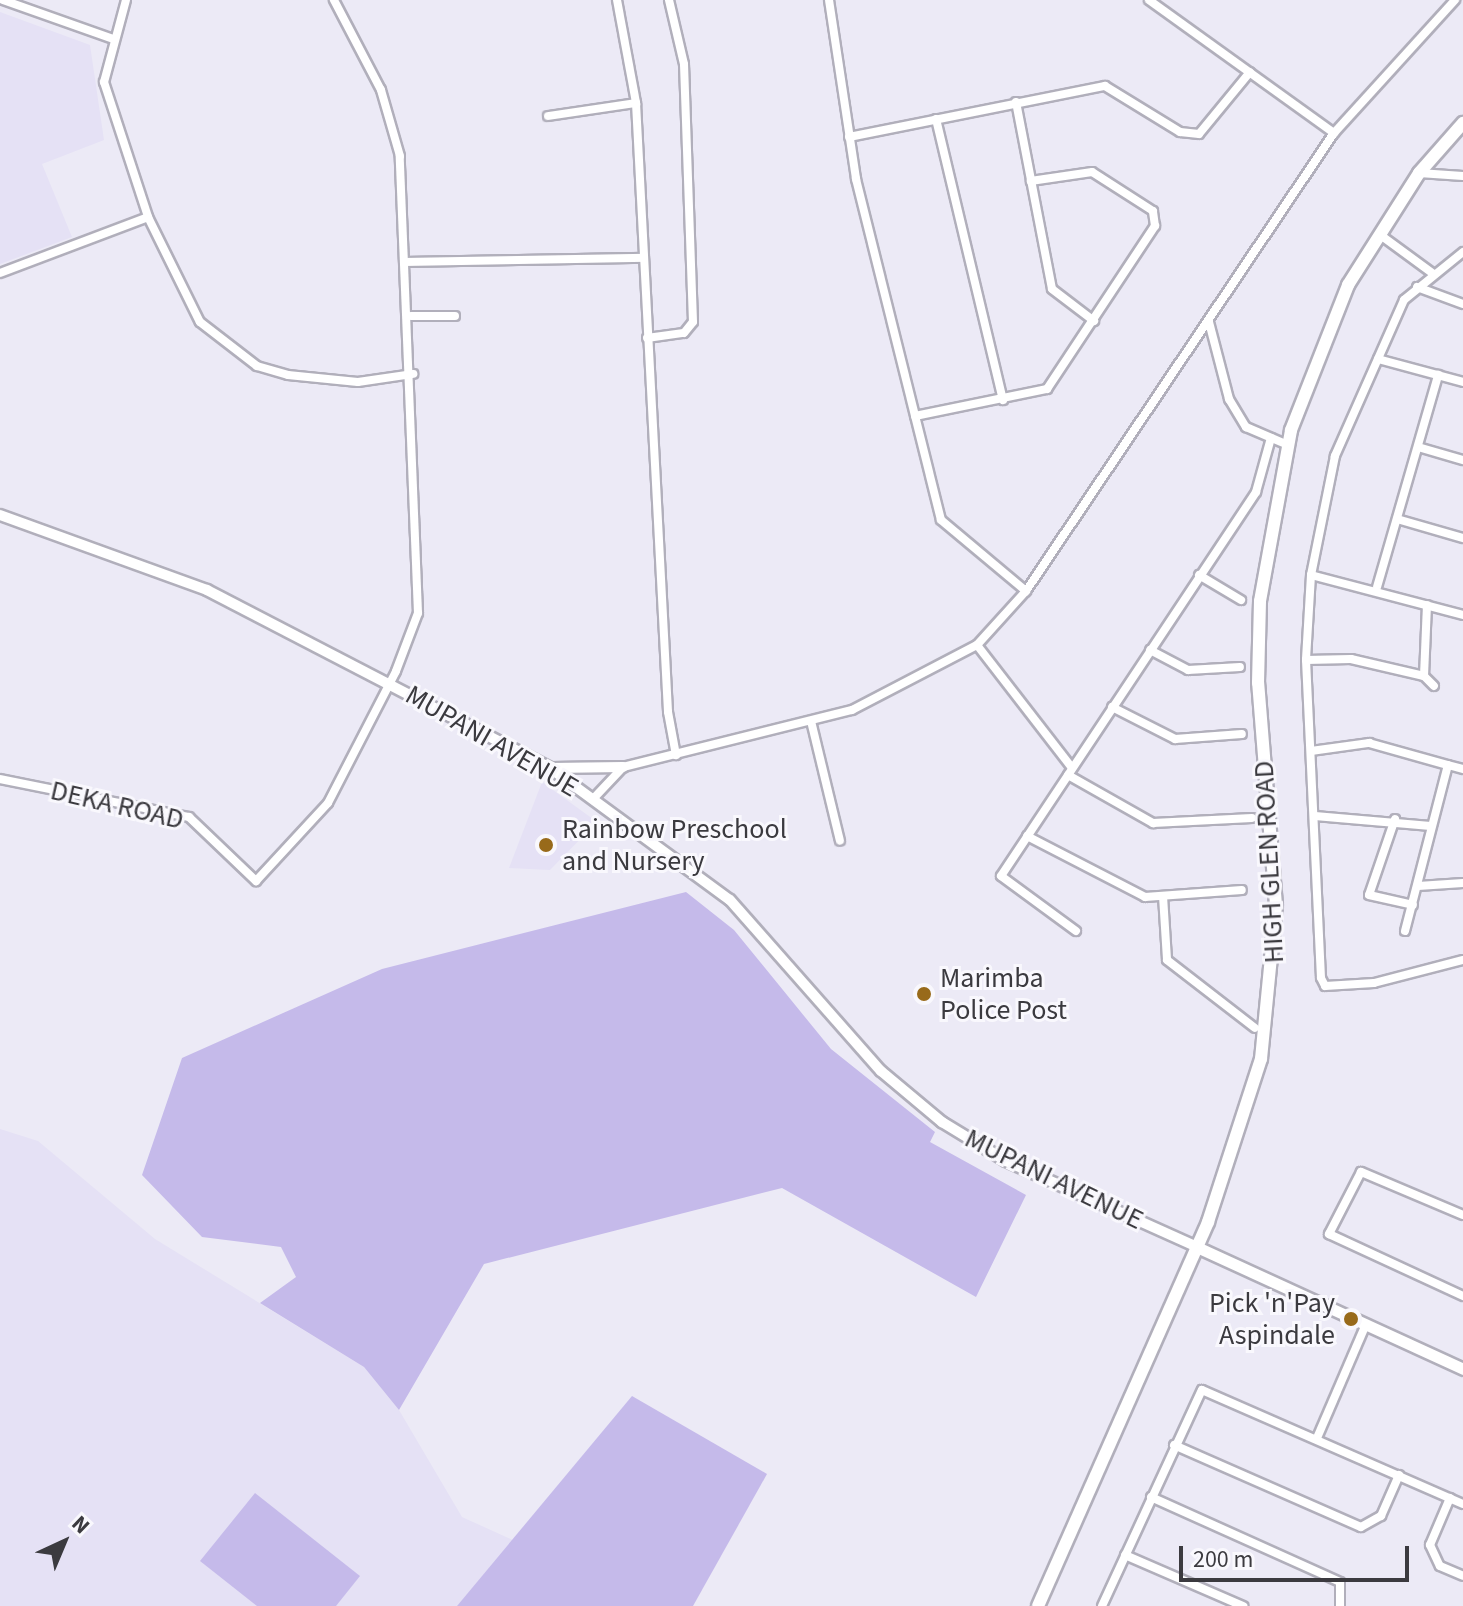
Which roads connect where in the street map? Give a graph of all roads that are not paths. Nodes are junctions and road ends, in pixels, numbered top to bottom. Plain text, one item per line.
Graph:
1 (3, 0) edge
2 (126, 0) edge
3 (334, 0) edge
4 (617, 0) edge
5 (669, 0) edge
6 (829, 0) edge
7 (1149, 0) edge
8 (1455, 0) edge
9 (113, 39) junction
10 (1250, 72) junction
11 (1016, 102) junction
12 (636, 103) junction
13 (548, 116) dead end
14 (936, 119) junction
15 (1463, 123) edge
16 (1334, 133) junction
17 (849, 137) junction
18 (1419, 173) junction
19 (1463, 176) edge
20 (1031, 181) junction
21 (148, 217) junction
22 (1378, 234) junction
23 (1463, 252) edge
24 (643, 258) junction
25 (408, 262) junction
26 (0, 273) edge
27 (1432, 273) junction
28 (1417, 287) junction
29 (1463, 304) edge
30 (411, 316) junction
31 (455, 316) dead end
32 (1094, 321) junction
33 (1209, 322) junction
34 (647, 338) junction
35 (1378, 359) junction
36 (413, 374) junction
37 (1438, 375) junction
38 (1463, 382) edge
39 (1003, 400) junction
40 (915, 416) junction
41 (1271, 438) junction
42 (1288, 445) junction
43 (1418, 447) junction
44 (1463, 460) edge
45 (0, 515) edge
46 (1397, 519) junction
47 (1463, 538) edge
48 (1199, 575) junction
49 (1311, 575) junction
50 (1377, 587) junction
51 (1026, 591) junction
52 (1241, 600) dead end
53 (1427, 605) junction
54 (1463, 615) edge
55 (977, 645) junction
56 (1150, 650) junction
57 (1306, 660) junction
58 (1240, 667) dead end
59 (1424, 676) junction
60 (390, 683) junction
61 (1434, 686) dead end
62 (1112, 707) junction
63 (811, 721) junction
64 (1242, 734) dead end
65 (1311, 751) junction
66 (676, 755) junction
67 (1448, 765) junction
68 (623, 767) junction
69 (550, 768) junction
70 (1463, 769) edge
71 (1070, 772) junction
72 (0, 779) edge
73 (593, 799) junction
74 (1315, 816) junction
75 (1252, 818) dead end
76 (1395, 819) junction
77 (1431, 826) junction
78 (1027, 836) junction
79 (840, 841) dead end
80 (1463, 883) edge
81 (1418, 886) junction
82 (1242, 890) dead end
83 (1163, 896) junction
84 (1413, 905) junction
85 (1076, 931) dead end
86 (1405, 931) dead end
87 (1463, 960) edge
88 (1255, 1028) dead end
89 (1463, 1215) edge
90 (1197, 1247) junction
91 (1463, 1296) edge
92 (1366, 1324) junction
93 (1463, 1369) edge
94 (1317, 1438) junction
95 (1174, 1445) junction
96 (1399, 1475) junction
97 (1151, 1497) junction
98 (1450, 1498) junction
99 (1463, 1504) edge
100 (1125, 1555) junction
101 (1463, 1576) edge
102 (1038, 1606) edge
103 (1102, 1606) edge
104 (1243, 1606) edge
105 (1340, 1606) edge

1 - 9 street
2 - 9 street
3 - 25 street
4 - 12 street
5 - 34 street
6 - 17 street
7 - 10 street
8 - 16 street
9 - 21 street
10 - 11 street
10 - 16 street
11 - 14 street
11 - 20 street
12 - 13 street
12 - 24 street
14 - 17 street
14 - 39 street
15 - 18 main road, HIGH GLEN ROAD
16 - 33 street
17 - 40 street
18 - 19 street
18 - 22 main road, HIGH GLEN ROAD
20 - 32 street
20 - 32 street
21 - 26 street
21 - 36 street
22 - 27 street
22 - 42 main road, HIGH GLEN ROAD
23 - 27 street
24 - 25 street
24 - 34 street
25 - 30 street
27 - 28 street
28 - 29 street
28 - 35 street
30 - 31 street
30 - 36 street
32 - 39 street
33 - 41 street
33 - 51 street
34 - 66 street
35 - 37 street
35 - 49 street
36 - 60 street
37 - 38 street
37 - 43 street
39 - 40 street
40 - 51 street
41 - 42 street
41 - 48 street
42 - 90 main road, HIGH GLEN ROAD
43 - 44 street
43 - 46 street
45 - 60 street, MUPANI AVENUE
46 - 47 street
46 - 50 street
48 - 52 street
48 - 56 street
49 - 50 street
49 - 57 street
50 - 53 street
51 - 55 street
53 - 54 street
53 - 59 street
55 - 63 street
55 - 71 street
56 - 58 street
56 - 62 street
57 - 59 street
57 - 65 street
59 - 61 street
60 - 69 street, MUPANI AVENUE
60 - 72 street, DEKA ROAD
62 - 64 street
62 - 71 street
63 - 66 street
63 - 79 street
65 - 67 street
65 - 74 street
66 - 68 street
67 - 70 street
67 - 77 street
68 - 69 street
68 - 73 street
69 - 73 street, MUPANI AVENUE
71 - 75 street
71 - 78 street
73 - 90 street, MUPANI AVENUE
74 - 76 street
74 - 87 street
76 - 77 street
76 - 84 street
77 - 81 street
78 - 83 street
78 - 85 street
80 - 81 street
81 - 84 street
82 - 83 street
83 - 88 street
84 - 86 street
89 - 91 street
90 - 92 main road
90 - 102 main road, HIGH GLEN ROAD
92 - 93 main road
92 - 94 street
94 - 95 street
94 - 96 street
95 - 96 street
95 - 97 street
96 - 98 street
97 - 100 street
97 - 105 street
98 - 99 street
98 - 101 street
100 - 103 street
100 - 104 street

